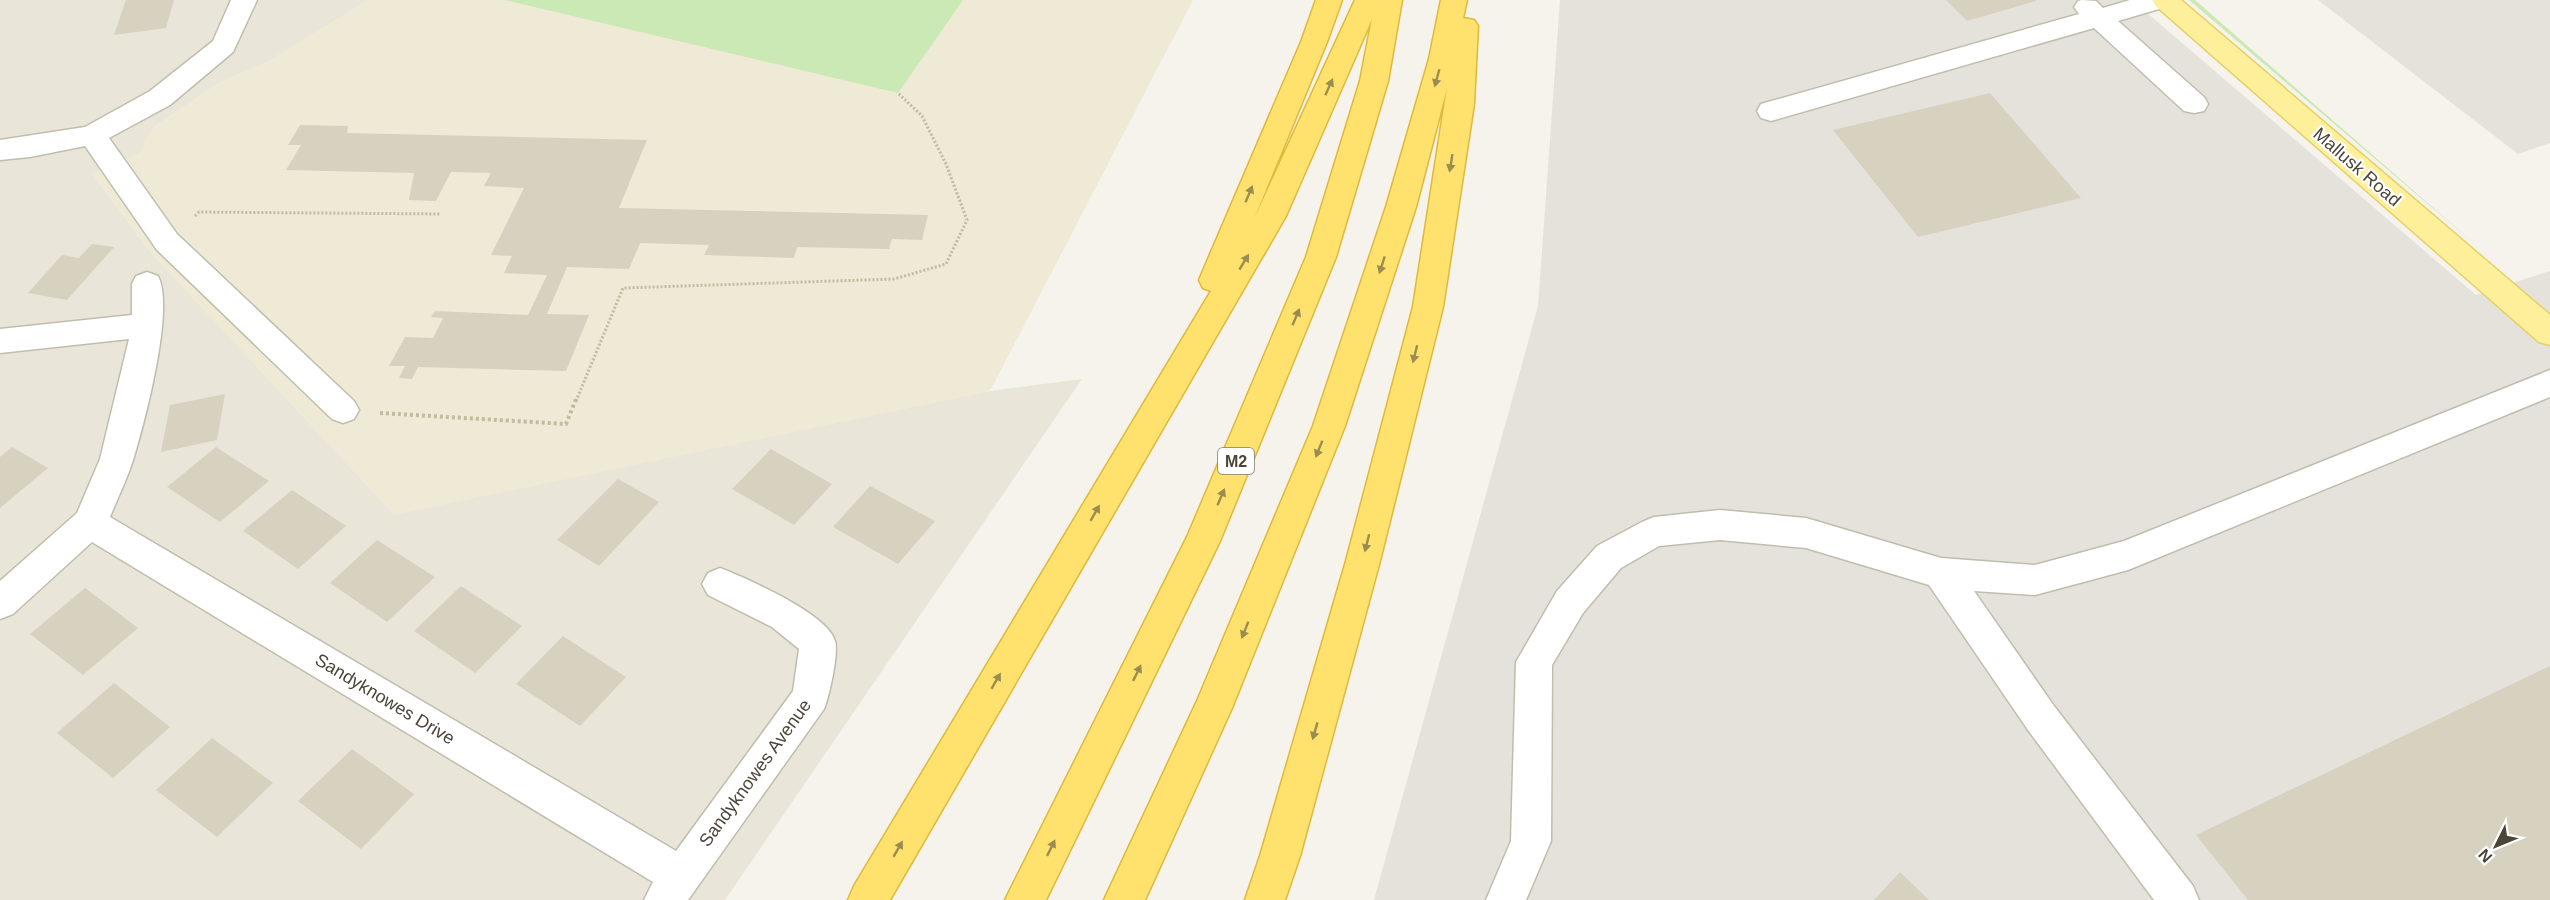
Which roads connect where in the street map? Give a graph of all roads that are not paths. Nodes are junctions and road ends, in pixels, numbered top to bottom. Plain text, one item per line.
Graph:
1 (244, 0) edge
2 (1329, 0) edge
3 (1368, 0) edge
4 (1389, 0) edge
5 (1454, 0) edge
6 (1467, 0) edge
7 (2079, 0) edge
8 (2162, 0) edge
9 (2099, 18) junction
10 (2194, 104) dead end
11 (1771, 111) dead end
12 (92, 135) junction
13 (0, 150) edge
14 (147, 284) dead end
15 (147, 325) junction
16 (2550, 333) edge
17 (0, 341) edge
18 (2550, 383) edge
19 (1170, 384) junction
20 (343, 410) road end
21 (90, 523) junction
22 (1941, 573) junction
23 (720, 584) dead end
24 (0, 603) edge
25 (672, 888) edge
26 (868, 900) edge
27 (1025, 900) edge
28 (1124, 900) edge
29 (1265, 900) edge
30 (1506, 900) edge
31 (2179, 900) edge

1 - 12 street
19 -> 2 highway
19 -> 3 highway
27 -> 4 highway, M2
5 -> 28 highway
6 -> 29 highway
7 - 9 street
8 - 9 street
8 - 16 main road, Mallusk Road
9 - 10 street
9 - 11 street
12 - 13 street
12 - 20 street
14 - 15 street
15 - 17 street
15 - 21 street
18 - 22 street
26 -> 19 highway
21 - 24 street
21 - 25 street, Sandyknowes Drive
22 - 30 street
22 - 31 street
23 - 25 street, Sandyknowes Avenue

